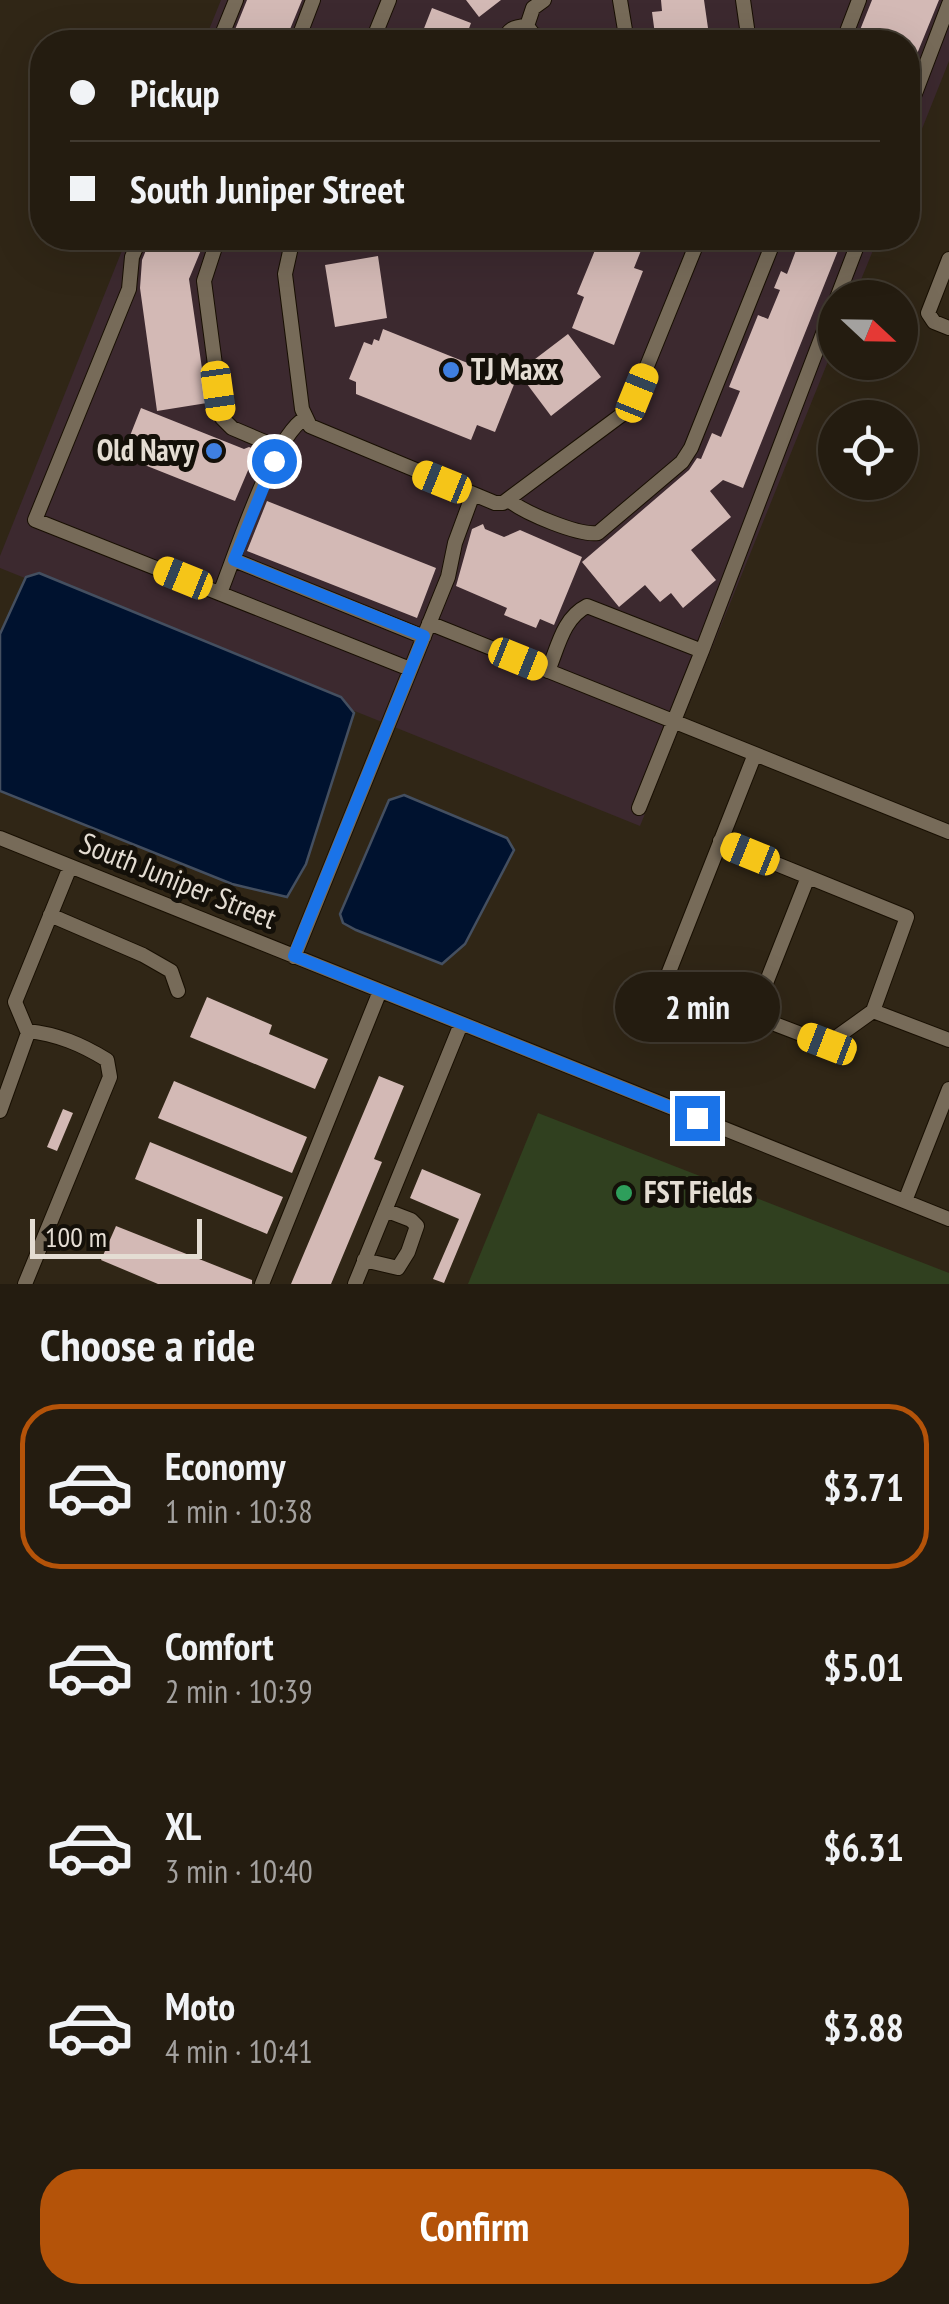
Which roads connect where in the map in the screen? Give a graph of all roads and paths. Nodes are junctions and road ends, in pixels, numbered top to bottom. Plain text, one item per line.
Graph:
1 (236, 0) edge
2 (314, 0) edge
3 (389, 0) edge
4 (544, 0) edge
5 (620, 0) edge
6 (743, 0) edge
7 (859, 0) edge
8 (949, 4) edge
9 (527, 26) junction
10 (224, 30) edge
11 (302, 30) edge
12 (377, 30) edge
13 (510, 30) edge
14 (530, 30) edge
15 (625, 30) edge
16 (747, 30) edge
17 (848, 30) edge
18 (920, 80) edge
19 (135, 250) edge
20 (214, 250) edge
21 (290, 250) edge
22 (694, 250) edge
23 (770, 250) edge
24 (855, 250) edge
25 (949, 259) edge
26 (844, 280) edge
27 (949, 328) edge
28 (818, 347) edge
29 (305, 418) junction
30 (279, 448) junction
31 (473, 494) junction
32 (510, 501) junction
33 (234, 560) junction
34 (220, 593) junction
35 (426, 630) junction
36 (702, 651) junction
37 (410, 669) junction
38 (548, 671) junction
39 (675, 722) junction
40 (756, 754) junction
41 (639, 808) dead end
42 (949, 832) edge
43 (0, 838) edge
44 (720, 842) junction
45 (70, 867) junction
46 (808, 877) junction
47 (50, 915) junction
48 (294, 956) junction
49 (665, 982) junction
50 (178, 991) dead end
51 (380, 991) junction
52 (872, 1010) junction
53 (753, 1016) junction
54 (461, 1024) junction
55 (27, 1031) junction
56 (646, 1032) dead end
57 (949, 1040) edge
58 (949, 1089) edge
59 (0, 1110) edge
60 (905, 1201) junction
61 (385, 1210) junction
62 (949, 1219) edge
63 (364, 1260) junction
64 (25, 1284) edge
65 (262, 1284) edge
66 (355, 1284) edge

1 - 10 street
2 - 11 street
3 - 12 street
4 - 9 street
5 - 15 street
6 - 16 street
7 - 17 street
8 - 18 street
9 - 13 street
9 - 14 street
19 - 34 street
20 - 30 street
21 - 29 street
22 - 32 street
23 - 32 street
24 - 26 street
25 - 27 street
28 - 36 street
29 - 30 street
29 - 31 street
30 - 33 street
31 - 32 street
31 - 35 street
33 - 34 street
33 - 35 street
34 - 37 street
35 - 37 street
35 - 38 street
36 - 38 street
36 - 39 street
37 - 48 street
38 - 39 street
39 - 40 street
39 - 41 street
40 - 42 street
40 - 44 street
43 - 45 street, South Juniper Street
44 - 46 street
44 - 49 street
45 - 47 street
45 - 48 street, South Juniper Street
46 - 52 street
46 - 53 street
47 - 50 street
47 - 55 street
48 - 51 street, South Juniper Street
49 - 53 street
49 - 56 street
51 - 54 street, South Juniper Street
51 - 65 street
52 - 53 street
52 - 57 street
54 - 60 street, South Juniper Street
54 - 61 street
55 - 59 street
55 - 64 street
58 - 60 street
60 - 62 street, South Juniper Street
61 - 63 street
61 - 63 street
63 - 66 street

